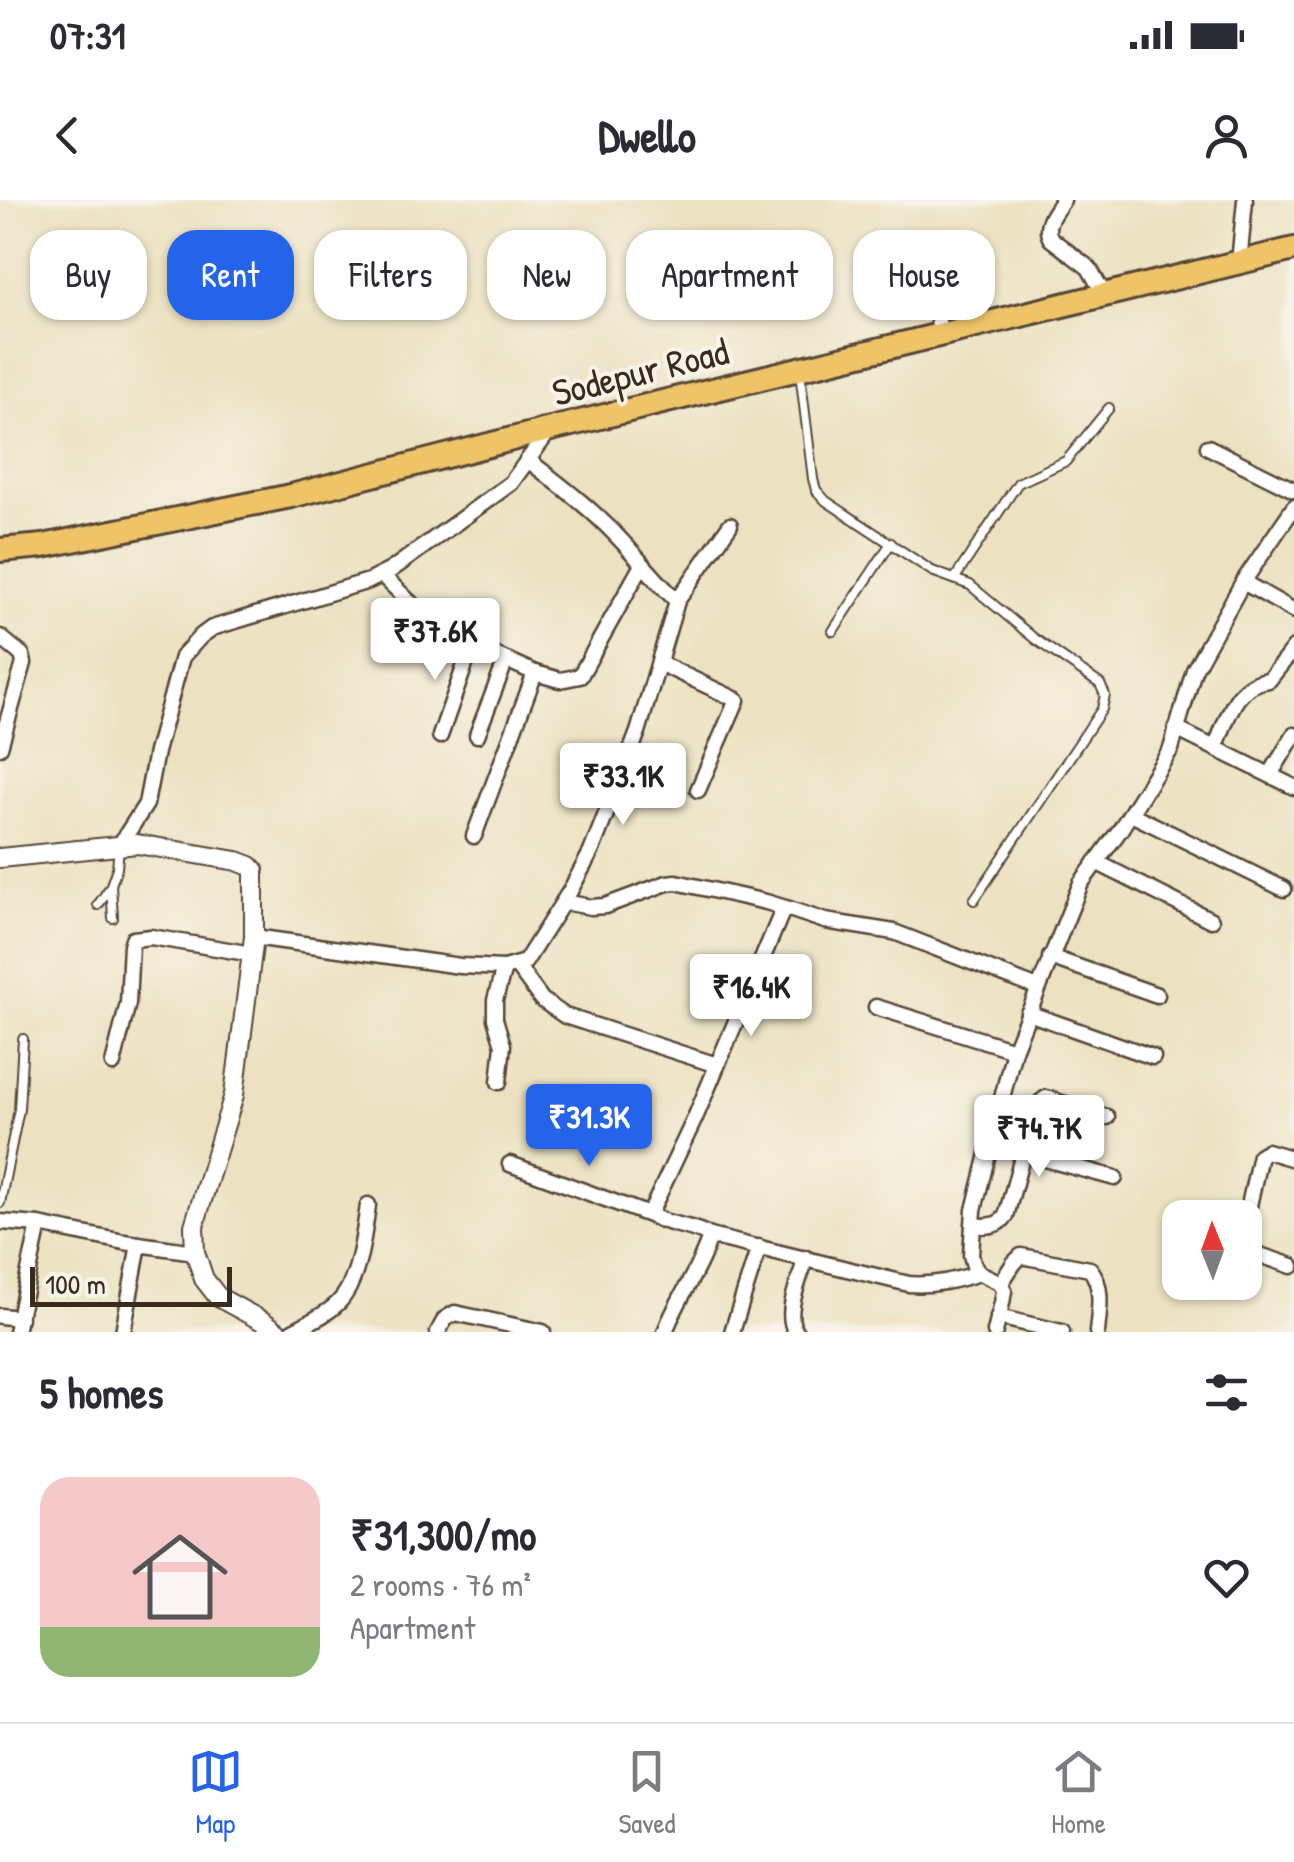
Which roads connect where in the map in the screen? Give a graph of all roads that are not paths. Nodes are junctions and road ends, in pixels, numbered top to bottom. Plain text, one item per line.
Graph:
1 (1063, 200) edge
2 (1245, 200) edge
3 (1294, 249) edge
4 (1239, 263) junction
5 (1104, 294) junction
6 (938, 320) edge
7 (940, 334) junction
8 (800, 368) junction
9 (1109, 408) dead end
10 (551, 429) junction
11 (1208, 447) dead end
12 (528, 460) junction
13 (1294, 490) edge
14 (1294, 507) edge
15 (730, 525) dead end
16 (891, 543) junction
17 (0, 550) edge
18 (642, 565) junction
19 (382, 575) junction
20 (955, 578) junction
21 (1243, 582) junction
22 (677, 601) junction
23 (1294, 611) edge
24 (833, 631) dead end
25 (0, 637) edge
26 (472, 645) junction
27 (1294, 648) edge
28 (506, 660) junction
29 (659, 663) junction
30 (536, 673) junction
31 (1176, 729) junction
32 (478, 735) dead end
33 (1294, 735) edge
34 (440, 736) dead end
35 (0, 747) edge
36 (1215, 748) junction
37 (630, 752) junction
38 (668, 768) dead end
39 (1270, 775) junction
40 (1294, 787) edge
41 (698, 790) dead end
42 (1130, 814) junction
43 (474, 836) dead end
44 (119, 846) junction
45 (0, 858) edge
46 (1096, 862) junction
47 (112, 885) junction
48 (1284, 889) dead end
49 (974, 900) dead end
50 (563, 902) junction
51 (98, 905) dead end
52 (789, 910) junction
53 (113, 918) dead end
54 (1211, 920) dead end
55 (253, 946) junction
56 (1050, 957) junction
57 (510, 966) junction
58 (1038, 988) junction
59 (1157, 996) dead end
60 (876, 1007) dead end
61 (1028, 1013) junction
62 (24, 1038) dead end
63 (1014, 1050) junction
64 (1153, 1057) dead end
65 (113, 1064) dead end
66 (717, 1065) junction
67 (500, 1082) dead end
68 (1107, 1118) dead end
69 (1023, 1154) junction
70 (1294, 1159) edge
71 (510, 1164) dead end
72 (1115, 1178) dead end
73 (1250, 1200) edge
74 (0, 1204) edge
75 (368, 1205) dead end
76 (652, 1216) junction
77 (0, 1222) edge
78 (39, 1225) junction
79 (973, 1226) junction
80 (710, 1236) junction
81 (140, 1244) junction
82 (759, 1247) junction
83 (195, 1252) junction
84 (1262, 1256) edge
85 (806, 1258) junction
86 (1292, 1266) edge
87 (980, 1273) junction
88 (1001, 1283) junction
89 (0, 1316) edge
90 (996, 1324) edge
91 (18, 1325) edge
92 (122, 1332) edge
93 (278, 1332) edge
94 (291, 1332) edge
95 (438, 1332) edge
96 (543, 1332) edge
97 (665, 1332) edge
98 (732, 1332) edge
99 (796, 1332) edge
100 (1062, 1332) edge
101 (1098, 1332) edge

1 - 5 street
2 - 4 street
3 - 4 main road, Sodepur Road
4 - 5 main road, Sodepur Road
5 - 7 main road, Sodepur Road
6 - 7 street
7 - 8 main road, Sodepur Road
8 - 10 main road, Sodepur Road
8 - 16 lane
9 - 20 lane
10 - 12 street
10 - 17 main road, Sodepur Road
11 - 13 street
12 - 18 street
12 - 19 street
14 - 21 street
15 - 22 street
16 - 20 lane
16 - 24 lane
18 - 22 street
18 - 30 street
19 - 26 street
19 - 44 street
20 - 49 lane
21 - 23 street
21 - 31 street
22 - 29 street
25 - 35 street
26 - 28 street
26 - 34 street
27 - 36 street
28 - 30 street
28 - 32 street
29 - 37 street
29 - 41 street
30 - 43 street
31 - 36 street
31 - 42 street
33 - 39 street
36 - 39 street
37 - 38 street
37 - 50 street
39 - 40 street
42 - 46 street
42 - 48 street
44 - 45 street
44 - 47 lane
44 - 55 street
46 - 54 street
46 - 56 street
47 - 51 lane
47 - 53 lane
50 - 52 street
50 - 57 street
52 - 58 street
52 - 66 street
55 - 57 street
55 - 65 street
55 - 83 street
56 - 58 street
56 - 59 street
57 - 66 street
57 - 67 street
58 - 61 street
60 - 63 street
61 - 63 street
61 - 64 street
62 - 74 lane
63 - 79 street
66 - 76 street
68 - 69 street
69 - 72 street
69 - 79 street
70 - 73 street
71 - 76 street
75 - 94 street
76 - 80 street
77 - 78 street
78 - 81 street
78 - 91 street
79 - 87 street
80 - 82 street
80 - 97 street
81 - 83 street
81 - 92 street
82 - 85 street
82 - 98 street
83 - 93 street
84 - 86 street
85 - 87 street
85 - 99 street
87 - 88 street
88 - 90 street
88 - 101 street
89 - 91 street
90 - 100 street
95 - 96 street

